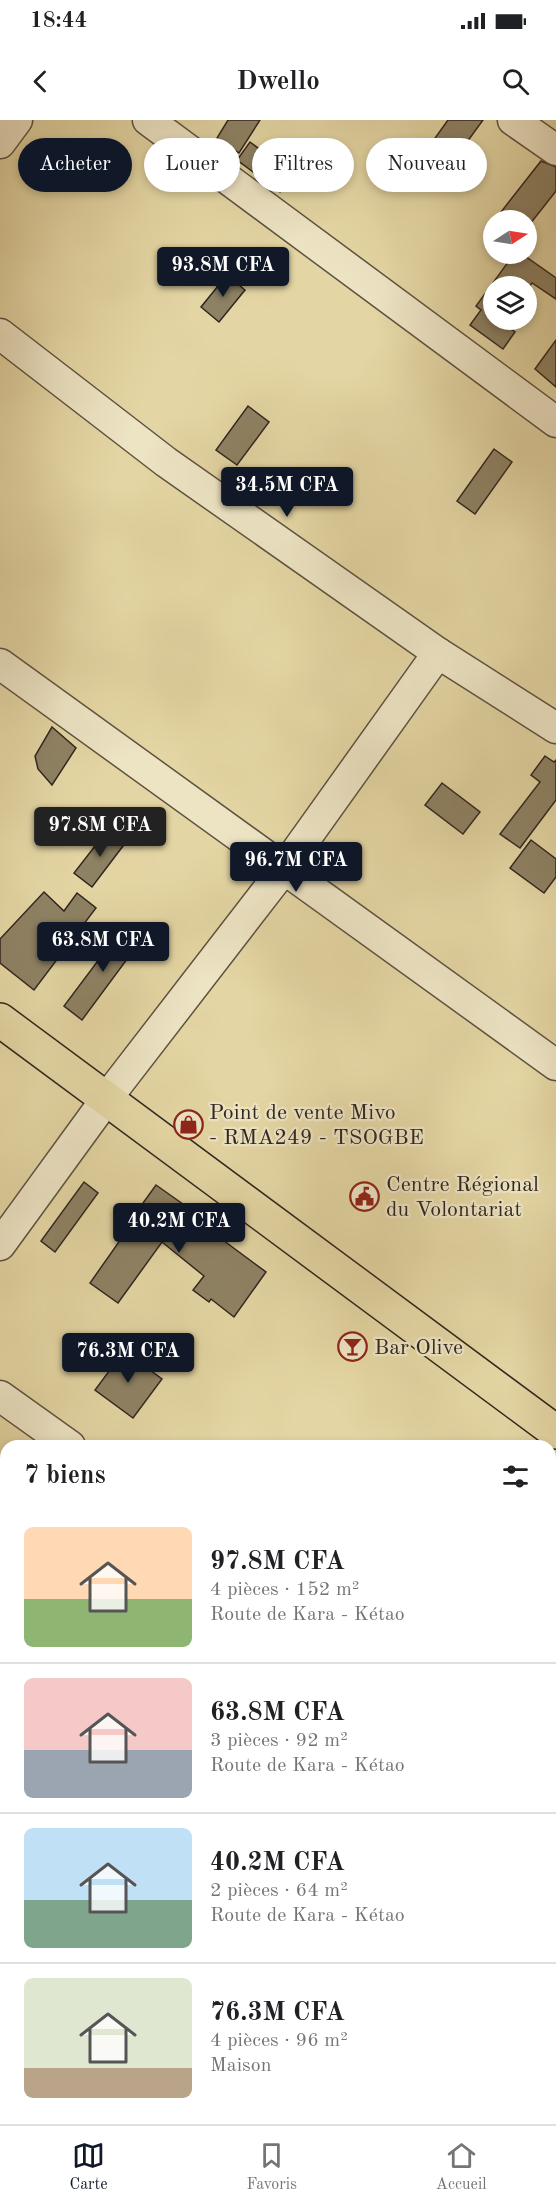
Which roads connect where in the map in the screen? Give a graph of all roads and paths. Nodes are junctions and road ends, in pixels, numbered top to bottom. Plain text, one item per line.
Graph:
1 (17, 120) edge
2 (148, 120) edge
3 (513, 120) edge
4 (0, 143) edge
5 (556, 150) edge
6 (0, 334) edge
7 (556, 422) edge
8 (438, 653) junction
9 (0, 664) edge
10 (556, 728) edge
11 (283, 870) junction
12 (0, 1020) edge
13 (556, 1065) edge
14 (107, 1098) junction
15 (0, 1245) edge
16 (0, 1396) edge
17 (556, 1432) edge
18 (62, 1440) edge

1 - 4 street
2 - 7 street
3 - 5 street
6 - 8 street
8 - 10 street
8 - 11 street
9 - 11 street
11 - 13 street
11 - 14 street
12 - 14 main road
14 - 15 street
14 - 17 main road
16 - 18 street

